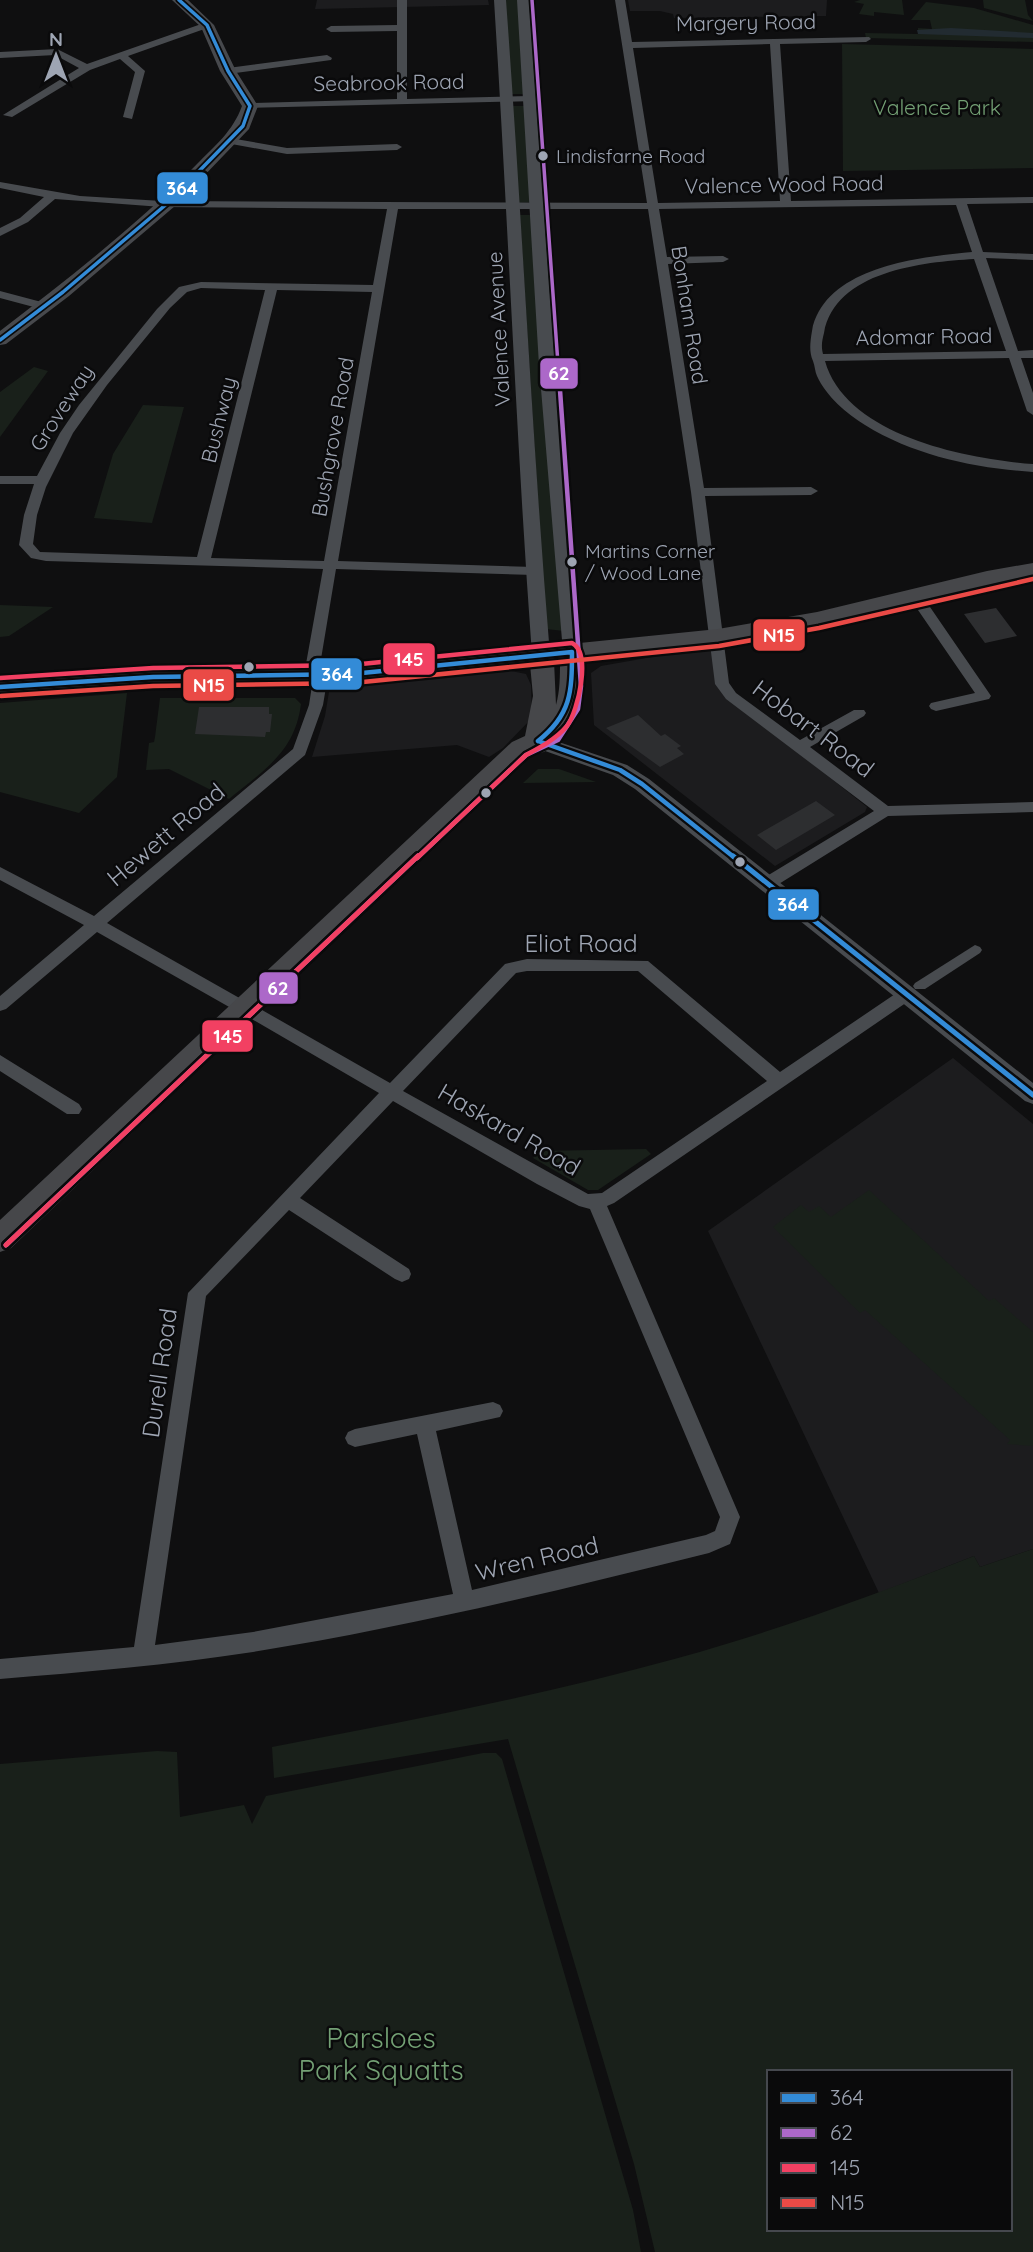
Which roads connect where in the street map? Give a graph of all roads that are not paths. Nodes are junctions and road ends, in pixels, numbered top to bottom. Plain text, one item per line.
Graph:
1 (179, 0) edge
2 (402, 0) edge
3 (500, 0) edge
4 (523, 0) edge
5 (620, 0) edge
6 (207, 26) junction
7 (402, 28) junction
8 (331, 29) dead end
9 (866, 39) dead end
10 (775, 41) junction
11 (627, 45) junction
12 (0, 55) edge
13 (122, 56) junction
14 (327, 58) dead end
15 (86, 68) junction
16 (228, 71) junction
17 (506, 99) junction
18 (530, 99) junction
19 (402, 102) junction
20 (250, 106) junction
21 (8, 115) dead end
22 (128, 117) dead end
23 (230, 141) junction
24 (397, 147) dead end
25 (0, 186) edge
26 (53, 195) junction
27 (1033, 200) edge
28 (960, 201) junction
29 (169, 202) junction
30 (786, 204) junction
31 (393, 206) junction
32 (653, 206) junction
33 (514, 208) junction
34 (536, 208) junction
35 (0, 233) edge
36 (978, 254) junction
37 (1033, 257) edge
38 (723, 259) dead end
39 (662, 261) junction
40 (272, 287) junction
41 (378, 289) junction
42 (0, 294) edge
43 (45, 306) junction
44 (0, 340) edge
45 (1033, 354) edge
46 (1014, 355) junction
47 (816, 358) junction
48 (1033, 411) edge
49 (1033, 468) edge
50 (0, 480) edge
51 (42, 480) junction
52 (811, 491) dead end
53 (698, 492) junction
54 (203, 562) junction
55 (329, 567) junction
56 (534, 570) junction
57 (1033, 570) edge
58 (914, 594) junction
59 (718, 636) junction
60 (572, 652) junction
61 (541, 655) junction
62 (316, 675) junction
63 (0, 687) edge
64 (936, 706) dead end
65 (859, 713) dead end
66 (538, 741) junction
67 (801, 746) junction
68 (1033, 807) edge
69 (885, 811) junction
70 (0, 873) edge
71 (768, 883) junction
72 (96, 924) junction
73 (975, 950) dead end
74 (914, 990) junction
75 (0, 1005) edge
76 (250, 1011) junction
77 (0, 1062) edge
78 (779, 1081) junction
79 (392, 1090) junction
80 (1033, 1095) edge
81 (73, 1109) dead end
82 (288, 1200) junction
83 (596, 1202) junction
84 (0, 1239) edge
85 (0, 1256) edge
86 (402, 1274) dead end
87 (493, 1411) dead end
88 (425, 1424) junction
89 (355, 1438) dead end
90 (465, 1603) junction
91 (143, 1656) junction
92 (0, 1670) edge

1 - 6 main road
2 - 7 street
3 - 17 street, Valence Avenue
4 - 18 street, Valence Avenue
5 - 11 street, Bonham Road
6 - 13 street
6 - 16 main road
7 - 8 street
7 - 19 street
9 - 10 street, Margery Road
10 - 11 street, Margery Road
10 - 30 street
11 - 32 street, Bonham Road
12 - 15 street
13 - 15 street
13 - 22 street
14 - 16 street
15 - 21 street
16 - 20 main road
17 - 18 street, Seabrook Road
17 - 19 street, Seabrook Road
17 - 33 street, Valence Avenue
18 - 34 street, Valence Avenue
19 - 20 street, Seabrook Road
20 - 23 main road
23 - 24 street
23 - 29 main road
25 - 26 street
26 - 29 street
26 - 35 street
27 - 28 street, Valence Wood Road
28 - 30 street, Valence Wood Road
28 - 36 street
29 - 31 street
29 - 43 main road
30 - 32 street, Valence Wood Road
31 - 33 street
31 - 41 street, Bushgrove Road
32 - 34 street, Valence Wood Road
32 - 39 street, Bonham Road
33 - 34 street
33 - 56 street, Valence Avenue
34 - 60 street, Valence Avenue
36 - 37 street
36 - 46 street
36 - 47 street
38 - 39 street
39 - 53 street, Bonham Road
40 - 41 street, Groveway
40 - 51 street, Groveway
40 - 54 street, Bushway
41 - 55 street, Bushgrove Road
42 - 43 street
43 - 44 main road
45 - 46 street, Adomar Road
46 - 47 street, Adomar Road
46 - 48 street
47 - 49 street
50 - 51 street
51 - 54 street, Groveway
52 - 53 street
53 - 59 street, Bonham Road
54 - 55 street, Groveway
55 - 56 street, Groveway
55 - 62 street, Bushgrove Road
56 - 61 street, Valence Avenue
57 - 58 main road
58 - 59 main road
58 - 64 street
59 - 60 main road
59 - 67 street, Hobart Road
60 - 61 main road
60 - 66 main road
61 - 62 main road
61 - 66 main road
62 - 63 main road
62 - 72 street, Hewett Road
65 - 67 street
66 - 71 street
66 - 76 main road
67 - 69 street, Hobart Road
68 - 69 street
69 - 71 street
70 - 72 street, Haskard Road
71 - 74 street
72 - 75 street, Hewett Road
72 - 76 street, Haskard Road
73 - 74 street
74 - 78 street, Haskard Road
74 - 80 street
76 - 79 street, Haskard Road
76 - 84 main road
76 - 85 main road
77 - 81 street
78 - 79 street, Eliot Road
78 - 83 street, Haskard Road
79 - 82 street, Durell Road
79 - 83 street, Haskard Road
82 - 86 street
82 - 91 street, Durell Road
83 - 90 street, Wren Road
87 - 88 street
88 - 89 street
88 - 90 street
90 - 91 street, Wren Road
91 - 92 street, Wren Road

